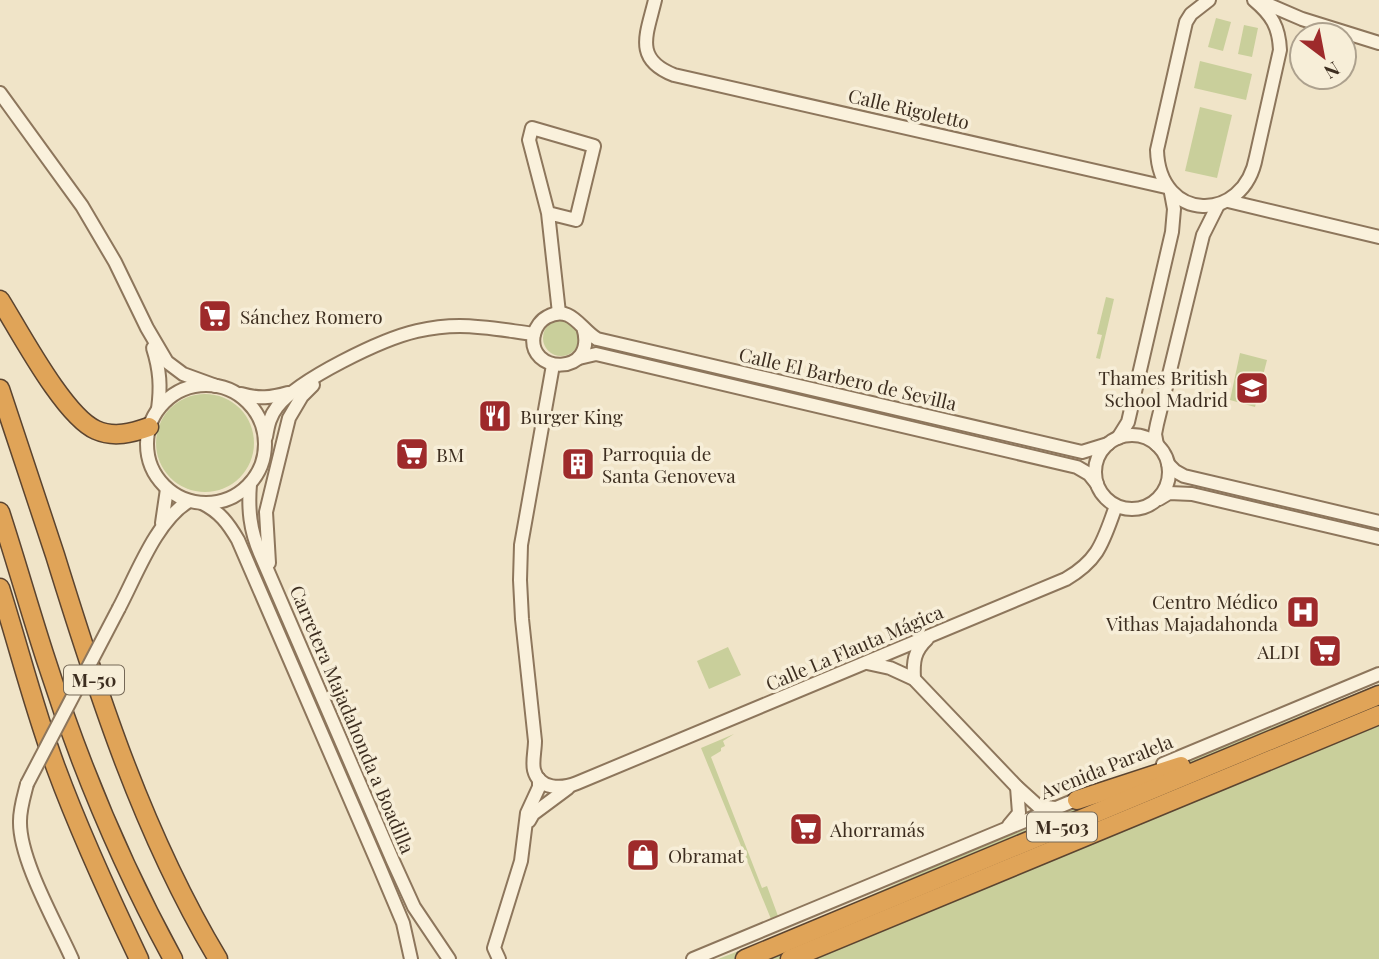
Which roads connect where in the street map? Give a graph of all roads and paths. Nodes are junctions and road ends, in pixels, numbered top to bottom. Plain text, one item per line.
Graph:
1 (655, 0) edge
2 (1193, 0) edge
3 (1209, 0) edge
4 (1256, 0) edge
5 (1191, 14) junction
6 (1302, 19) junction
7 (1279, 34) junction
8 (1379, 43) edge
9 (0, 93) edge
10 (1157, 166) junction
11 (1139, 180) junction
12 (1244, 186) junction
13 (1169, 190) junction
14 (1223, 203) junction
15 (1258, 208) junction
16 (548, 214) junction
17 (1379, 237) edge
18 (0, 299) edge
19 (559, 313) junction
20 (583, 327) junction
21 (147, 328) junction
22 (534, 334) junction
23 (579, 358) junction
24 (553, 365) junction
25 (328, 370) junction
26 (216, 386) junction
27 (0, 388) edge
28 (234, 392) junction
29 (292, 392) junction
30 (158, 410) junction
31 (149, 427) junction
32 (265, 440) junction
33 (1113, 441) junction
34 (1157, 445) junction
35 (1168, 464) junction
36 (250, 484) junction
37 (1097, 484) junction
38 (167, 489) junction
39 (1156, 501) junction
40 (196, 502) junction
41 (1116, 506) junction
42 (0, 512) edge
43 (1379, 522) edge
44 (161, 528) junction
45 (1379, 538) edge
46 (270, 576) junction
47 (0, 589) edge
48 (930, 636) junction
49 (867, 663) junction
50 (1379, 674) edge
51 (915, 679) junction
52 (1374, 697) edge
53 (1379, 715) edge
54 (539, 779) junction
55 (571, 786) junction
56 (1017, 787) junction
57 (1077, 800) junction
58 (1055, 808) junction
59 (526, 828) junction
60 (1005, 829) junction
61 (72, 959) edge
62 (139, 959) edge
63 (173, 959) edge
64 (218, 959) edge
65 (411, 959) edge
66 (449, 959) edge
67 (499, 959) edge
68 (693, 959) edge
69 (745, 959) edge
70 (790, 959) edge

1 - 11 street, Calle Rigoletto
2 - 5 street
3 - 5 street
4 - 6 street
4 - 7 street
5 - 10 street
6 - 7 street
6 - 8 street
7 - 12 street
9 - 21 street
10 - 11 street
10 - 13 street
11 - 13 street, Calle Rigoletto
12 - 14 street
12 - 15 street
13 - 14 street, Calle Rigoletto
13 - 33 street
14 - 15 street
14 - 34 street
15 - 17 street
16 - 16 street
16 - 19 street
18 - 31 highway
19 - 20 street
19 - 22 street
20 - 23 street
20 - 33 street, Calle El Barbero de Sevilla
21 - 26 street
21 - 30 street
22 - 24 street
22 - 25 street
23 - 24 street
23 - 37 street, Calle El Barbero de Sevilla
24 - 54 street
25 - 29 street
25 - 46 street
26 - 28 street
26 - 30 street
27 - 64 highway, M-50
28 - 29 street
28 - 32 street
29 - 32 street
30 - 31 street
31 - 38 street
32 - 36 street
33 - 34 street
33 - 37 street
34 - 35 street
35 - 39 street
35 - 43 street
36 - 40 street
36 - 46 street, Carretera Majadahonda a Boadilla
37 - 41 street
38 - 40 street
38 - 44 street
39 - 41 street
39 - 45 street
40 - 44 street
40 - 65 street, Carretera Majadahonda a Boadilla
41 - 48 street, Calle La Flauta Mágica
42 - 63 highway, M-50
44 - 61 street, bridge
46 - 66 street, Carretera Majadahonda a Boadilla
47 - 62 highway
48 - 49 street, Calle La Flauta Mágica
48 - 51 street
49 - 51 street
49 - 55 street, Calle La Flauta Mágica
50 - 57 street, Avenida Paralela
51 - 56 street
52 - 57 highway, M-503
52 - 69 highway, M-503
53 - 70 highway, M-503
54 - 55 street
54 - 59 street
55 - 59 street, Calle La Flauta Mágica
56 - 58 street
56 - 60 street
57 - 58 street, Avenida Paralela
58 - 60 street, Avenida Paralela
59 - 67 street
60 - 68 street, Avenida Paralela

